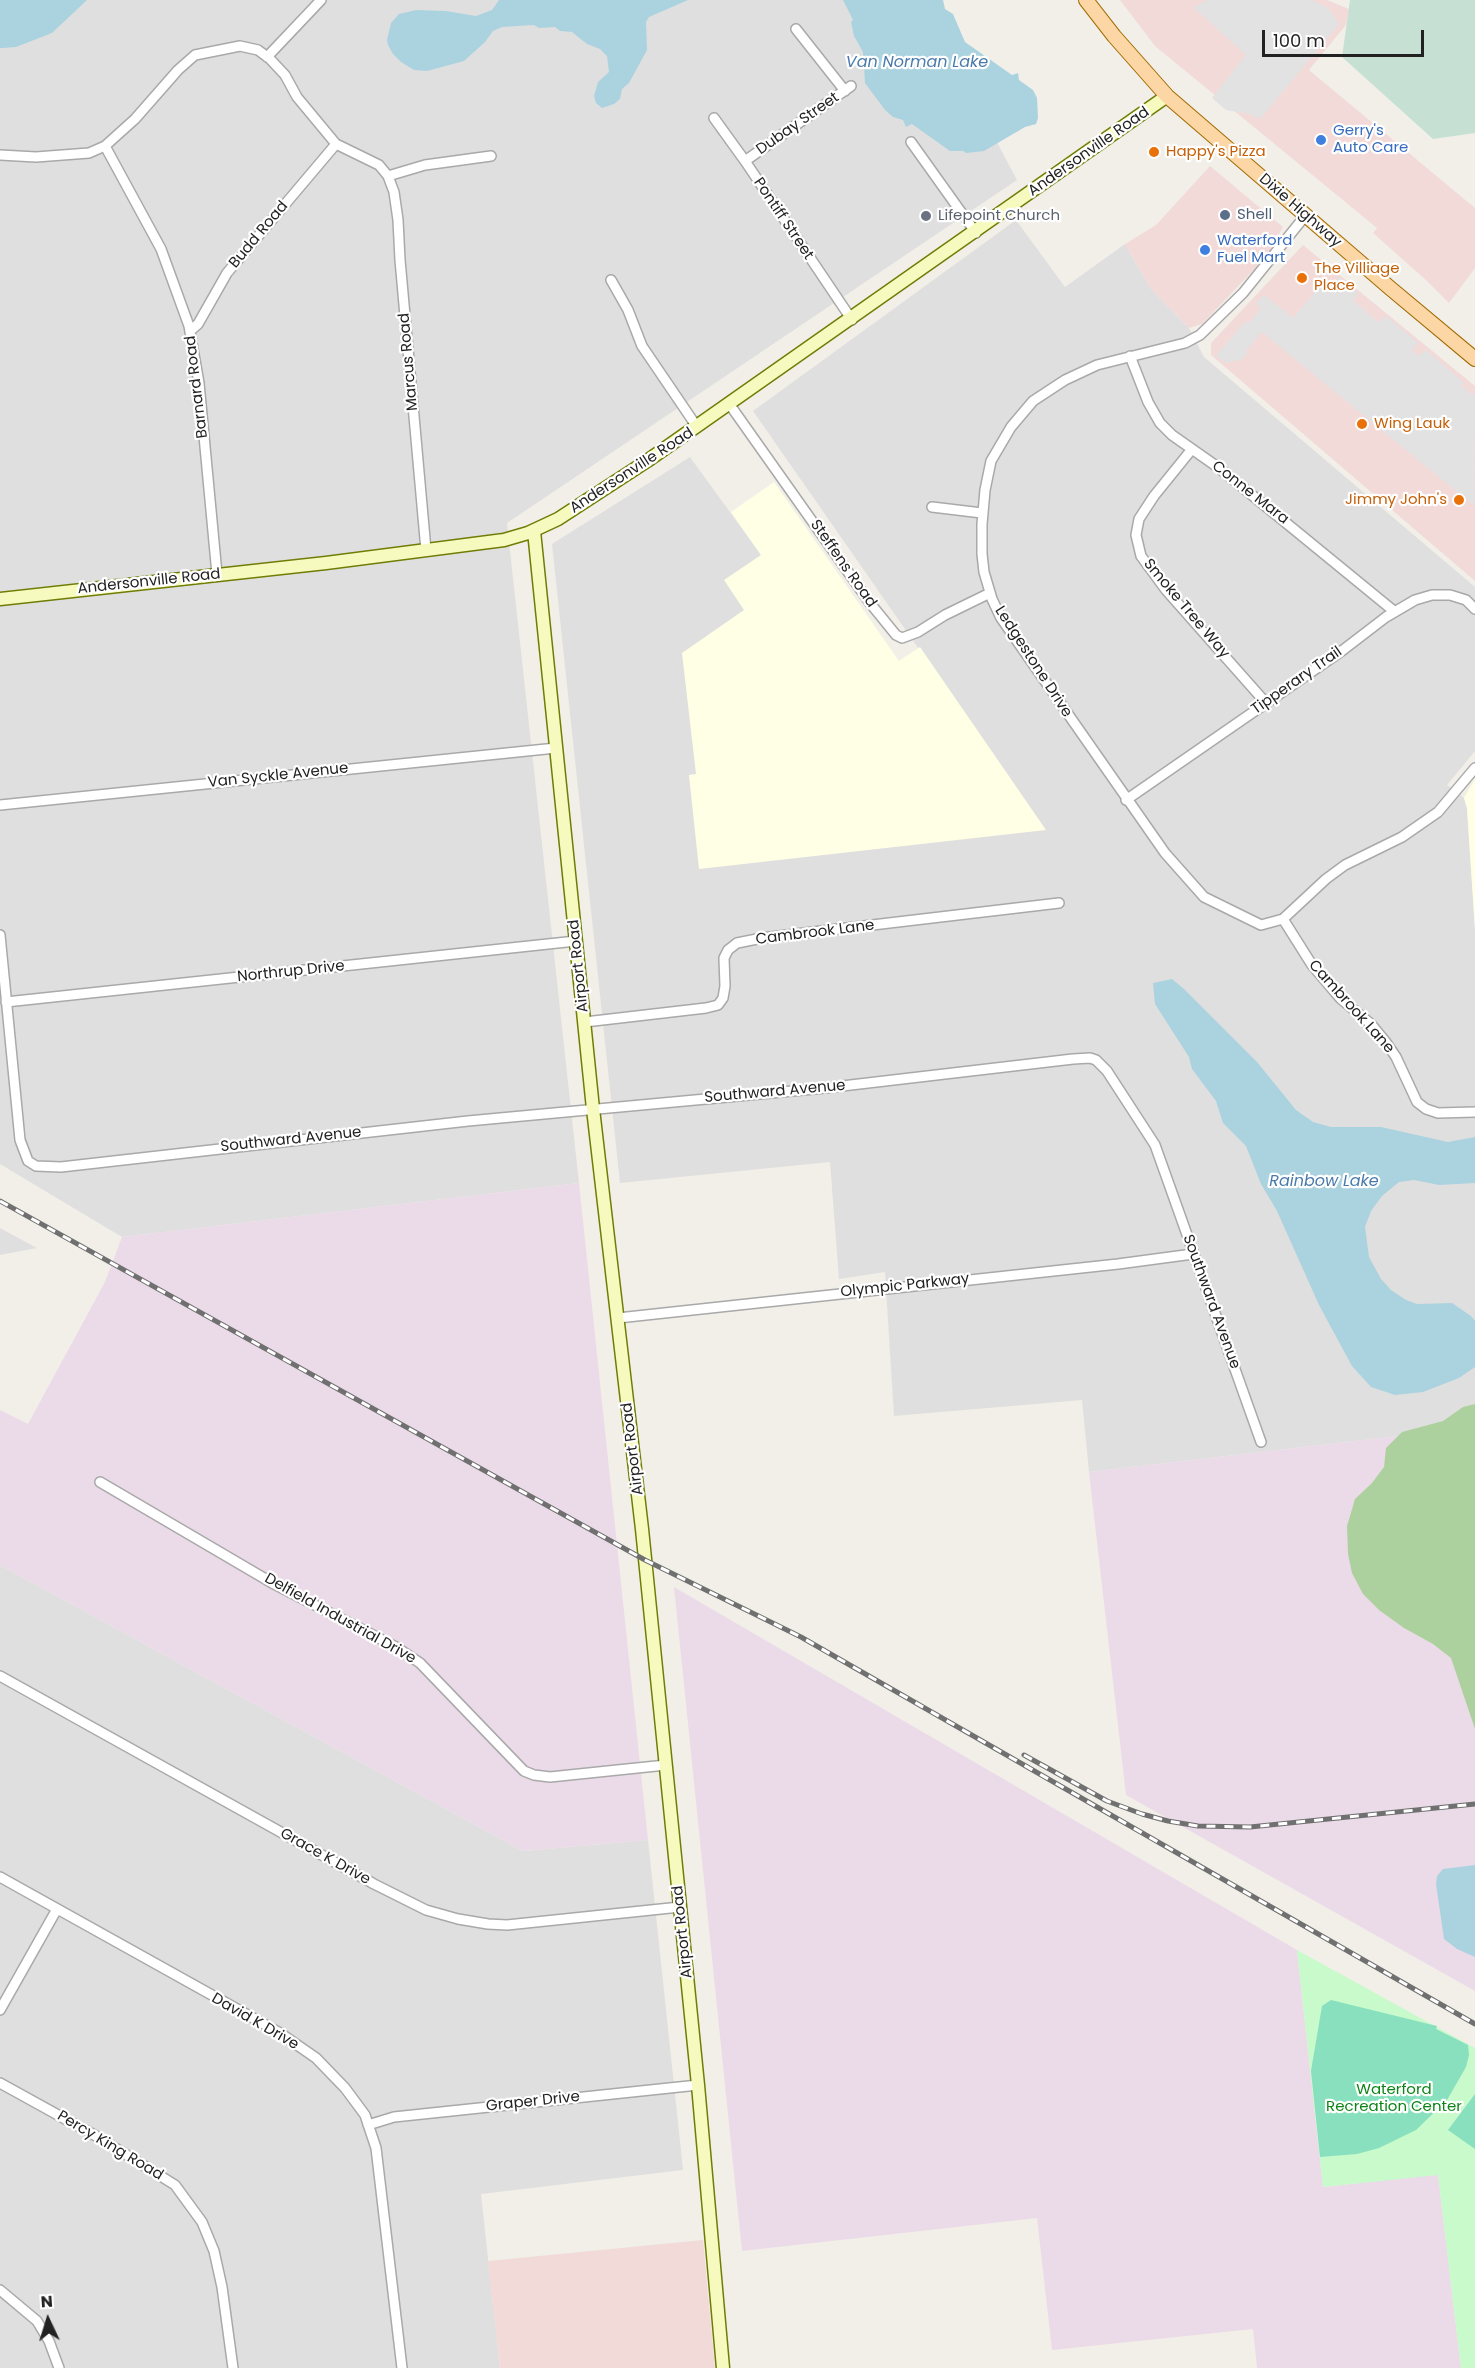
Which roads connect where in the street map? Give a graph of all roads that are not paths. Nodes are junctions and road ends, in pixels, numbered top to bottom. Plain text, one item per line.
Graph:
1 (321, 0) edge
2 (1086, 0) edge
3 (796, 29) dead end
4 (267, 57) junction
5 (1167, 96) junction
6 (714, 118) dead end
7 (911, 142) dead end
8 (336, 144) junction
9 (105, 146) junction
10 (0, 155) edge
11 (491, 156) dead end
12 (745, 161) junction
13 (388, 176) junction
14 (1305, 216) junction
15 (976, 233) junction
16 (611, 280) dead end
17 (852, 320) junction
18 (190, 331) junction
19 (1130, 356) junction
20 (1475, 359) edge
21 (730, 405) junction
22 (697, 428) junction
23 (1192, 449) junction
24 (932, 507) dead end
25 (982, 513) junction
26 (534, 531) junction
27 (426, 550) junction
28 (218, 574) junction
29 (990, 593) junction
30 (0, 599) edge
31 (1475, 609) edge
32 (1395, 612) junction
33 (1266, 703) junction
34 (556, 748) junction
35 (1475, 768) edge
36 (1126, 800) junction
37 (0, 805) edge
38 (1059, 903) dead end
39 (1283, 919) junction
40 (0, 935) edge
41 (576, 941) junction
42 (6, 1002) junction
43 (585, 1022) junction
44 (593, 1109) junction
45 (1475, 1112) edge
46 (1193, 1254) junction
47 (618, 1318) junction
48 (1261, 1442) dead end
49 (100, 1482) dead end
50 (1, 1678) edge
51 (666, 1765) junction
52 (0, 1877) edge
53 (680, 1908) junction
54 (57, 1909) junction
55 (0, 2010) edge
56 (0, 2083) edge
57 (698, 2085) junction
58 (368, 2124) junction
59 (0, 2290) edge
60 (58, 2368) edge
61 (232, 2368) edge
62 (402, 2368) edge
63 (723, 2368) edge

1 - 4 street
2 - 5 main road, Dixie Highway
3 - 12 street, Dubay Street
4 - 8 street
4 - 9 street
5 - 14 main road, Dixie Highway
5 - 15 street, Andersonville Road
6 - 12 street, Pontiff Street
7 - 15 street
8 - 13 street
8 - 18 street, Budd Road
9 - 10 street
9 - 18 street, Barnard Road
11 - 13 street
12 - 17 street, Pontiff Street
13 - 27 street, Marcus Road
14 - 19 street, Ledgestone Drive
14 - 20 main road, Dixie Highway
15 - 17 street, Andersonville Road
16 - 22 street
17 - 21 street, Andersonville Road
18 - 28 street, Barnard Road
19 - 23 street, Conne Mara
19 - 25 street, Ledgestone Drive
21 - 22 street, Andersonville Road
21 - 29 street, Steffens Road
22 - 26 street, Andersonville Road
23 - 32 street, Conne Mara
23 - 33 street, Smoke Tree Way
24 - 25 street
25 - 29 street, Ledgestone Drive
26 - 27 street, Andersonville Road
26 - 34 street, Airport Road
27 - 28 street, Andersonville Road
28 - 30 street, Andersonville Road
29 - 36 street, Ledgestone Drive
31 - 32 street, Tipperary Trail
32 - 33 street, Tipperary Trail
33 - 36 street, Tipperary Trail
34 - 37 street, Van Syckle Avenue
34 - 41 street, Airport Road
35 - 39 street
36 - 39 street, Ledgestone Drive
38 - 43 street, Cambrook Lane
39 - 45 street, Cambrook Lane
40 - 42 street
41 - 42 street, Northrup Drive
41 - 43 street, Airport Road
42 - 44 street, Southward Avenue
43 - 44 street, Airport Road
44 - 46 street, Southward Avenue
44 - 47 street, Airport Road
46 - 47 street, Olympic Parkway
46 - 48 street, Southward Avenue
47 - 51 street, Airport Road
49 - 51 street, Delfield Industrial Drive
50 - 53 street, Grace K Drive
51 - 53 street, Airport Road
52 - 54 street, David K Drive
53 - 57 street, Airport Road
54 - 55 street
54 - 58 street, David K Drive
56 - 61 street, Percy King Road
57 - 58 street, Graper Drive
57 - 63 street, Airport Road
58 - 62 street, David K Drive
59 - 60 street

